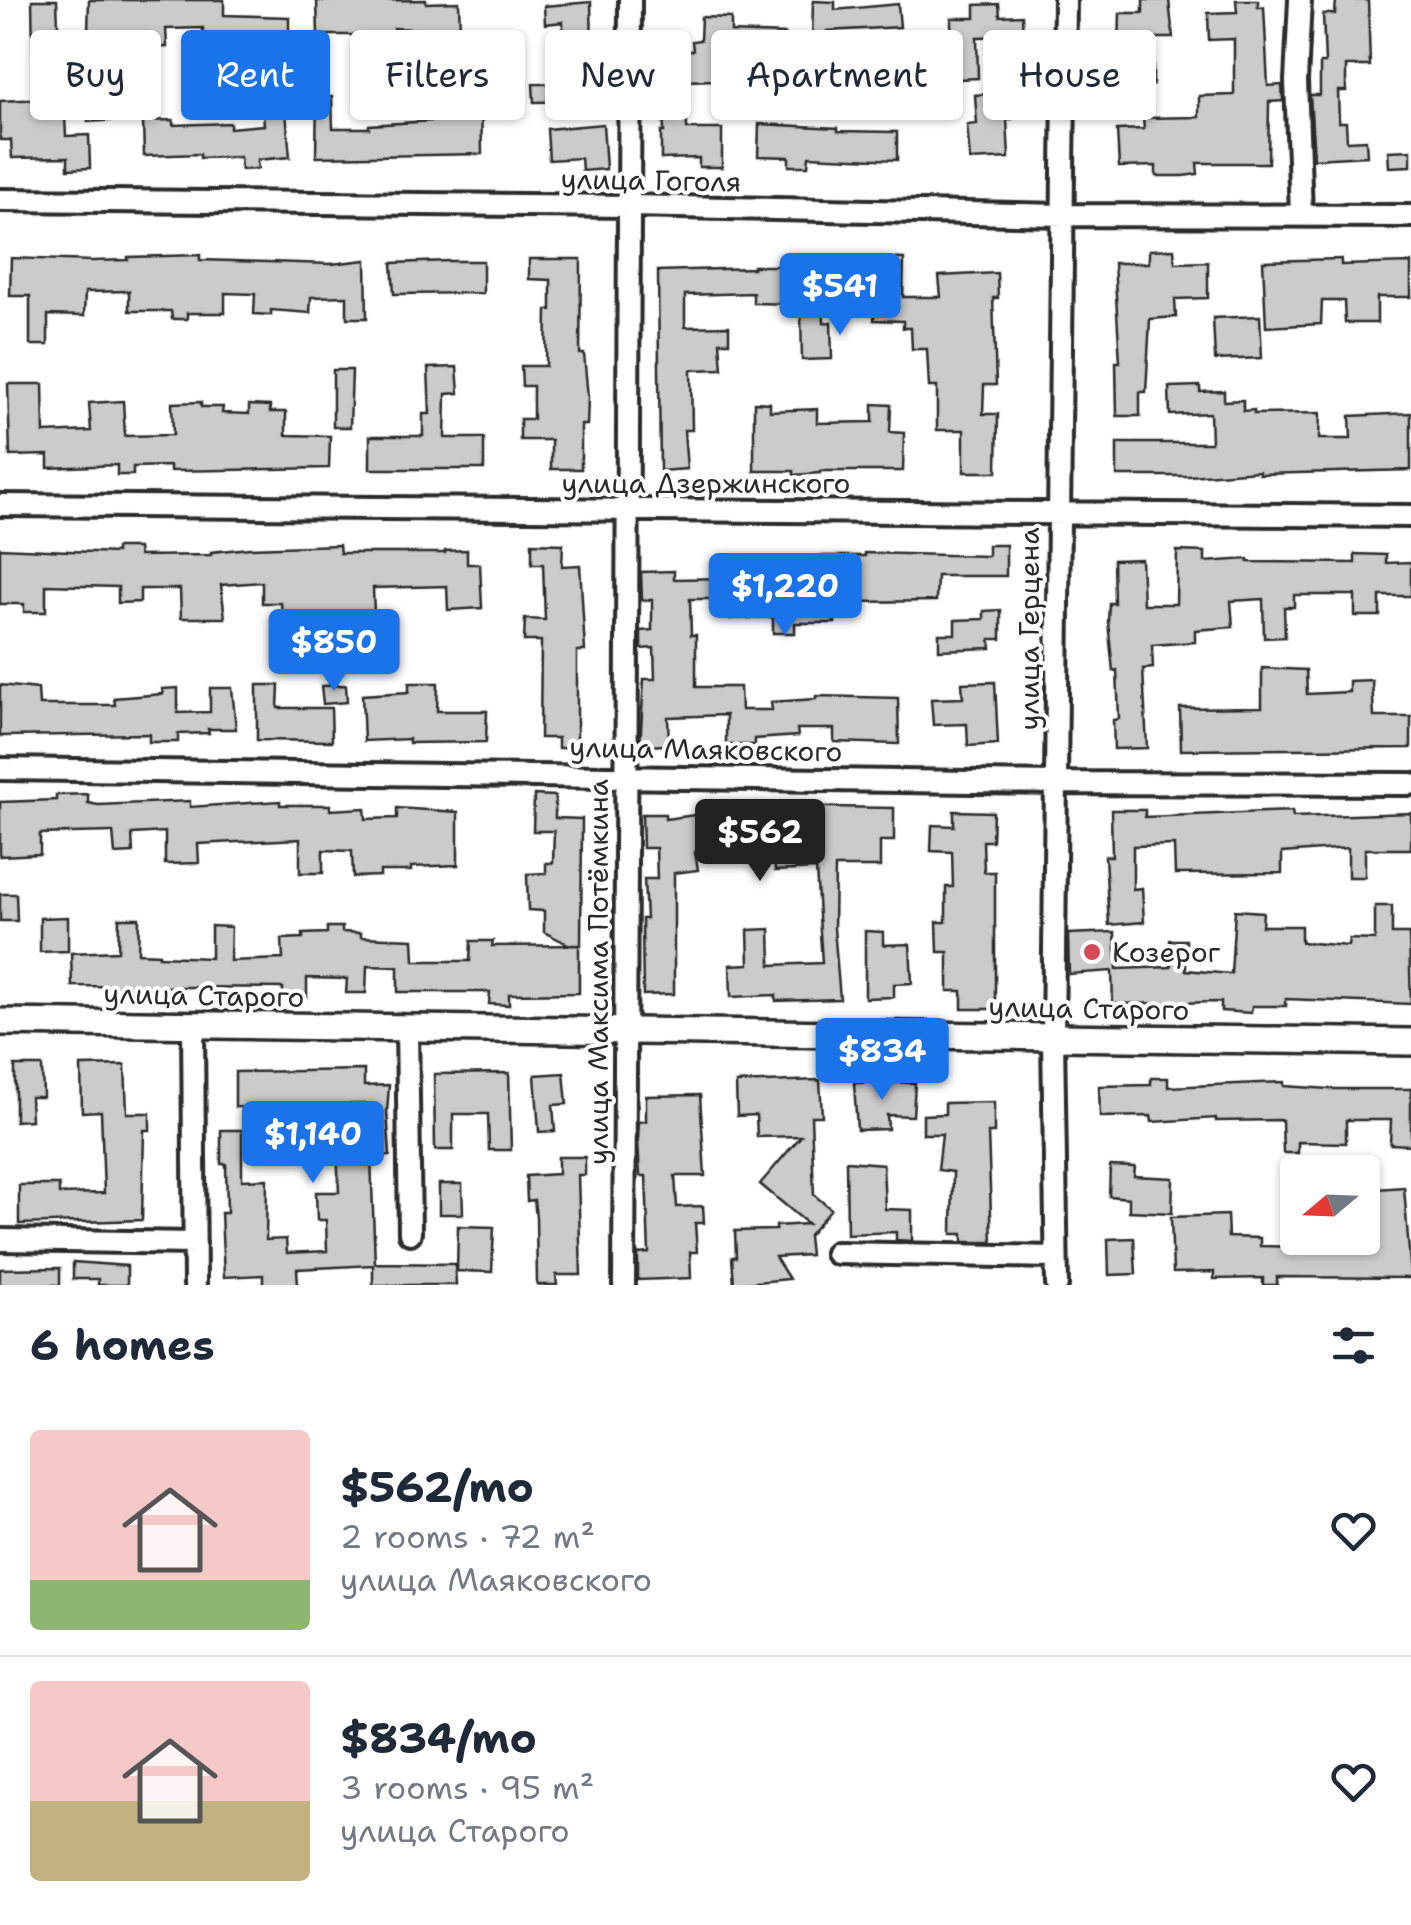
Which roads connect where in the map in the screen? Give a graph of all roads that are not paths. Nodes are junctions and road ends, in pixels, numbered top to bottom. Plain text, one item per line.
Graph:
1 (630, 0) edge
2 (1065, 0) edge
3 (1300, 0) edge
4 (0, 200) edge
5 (630, 206) junction
6 (1301, 214) junction
7 (1063, 216) junction
8 (1411, 216) edge
9 (0, 506) edge
10 (628, 510) junction
11 (1057, 511) junction
12 (1411, 516) edge
13 (0, 769) edge
14 (626, 775) junction
15 (1056, 783) junction
16 (1411, 784) edge
17 (0, 1022) edge
18 (194, 1024) junction
19 (407, 1027) junction
20 (625, 1030) junction
21 (1053, 1039) junction
22 (1411, 1042) edge
23 (410, 1234) dead end
24 (0, 1240) edge
25 (195, 1243) junction
26 (836, 1253) dead end
27 (1056, 1258) junction
28 (195, 1285) edge
29 (624, 1285) edge
30 (1057, 1285) edge

1 - 5 street, улица Максима Потёмкина
2 - 7 street, улица Герцена
3 - 6 street
4 - 5 street, улица Гоголя
5 - 7 street, улица Гоголя
5 - 10 street, улица Максима Потёмкина
6 - 7 street, улица Гоголя
6 - 8 street, улица Гоголя
7 - 11 street, улица Герцена
9 - 10 street, улица Дзержинского
10 - 11 street, улица Дзержинского
10 - 14 street, улица Максима Потёмкина
11 - 12 street, улица Дзержинского
11 - 15 street, улица Герцена
13 - 14 street, улица Маяковского
14 - 15 street, улица Маяковского
14 - 20 street, улица Максима Потёмкина
15 - 16 street, улица Маяковского
15 - 21 street, улица Герцена
17 - 18 street, улица Старого
18 - 19 street, улица Старого
18 - 25 street
19 - 20 street, улица Старого
19 - 23 street
20 - 21 street, улица Старого
20 - 29 street, улица Максима Потёмкина
21 - 22 street, улица Старого
21 - 27 street, улица Герцена
24 - 25 street
25 - 28 street
26 - 27 street
27 - 30 street, улица Герцена

